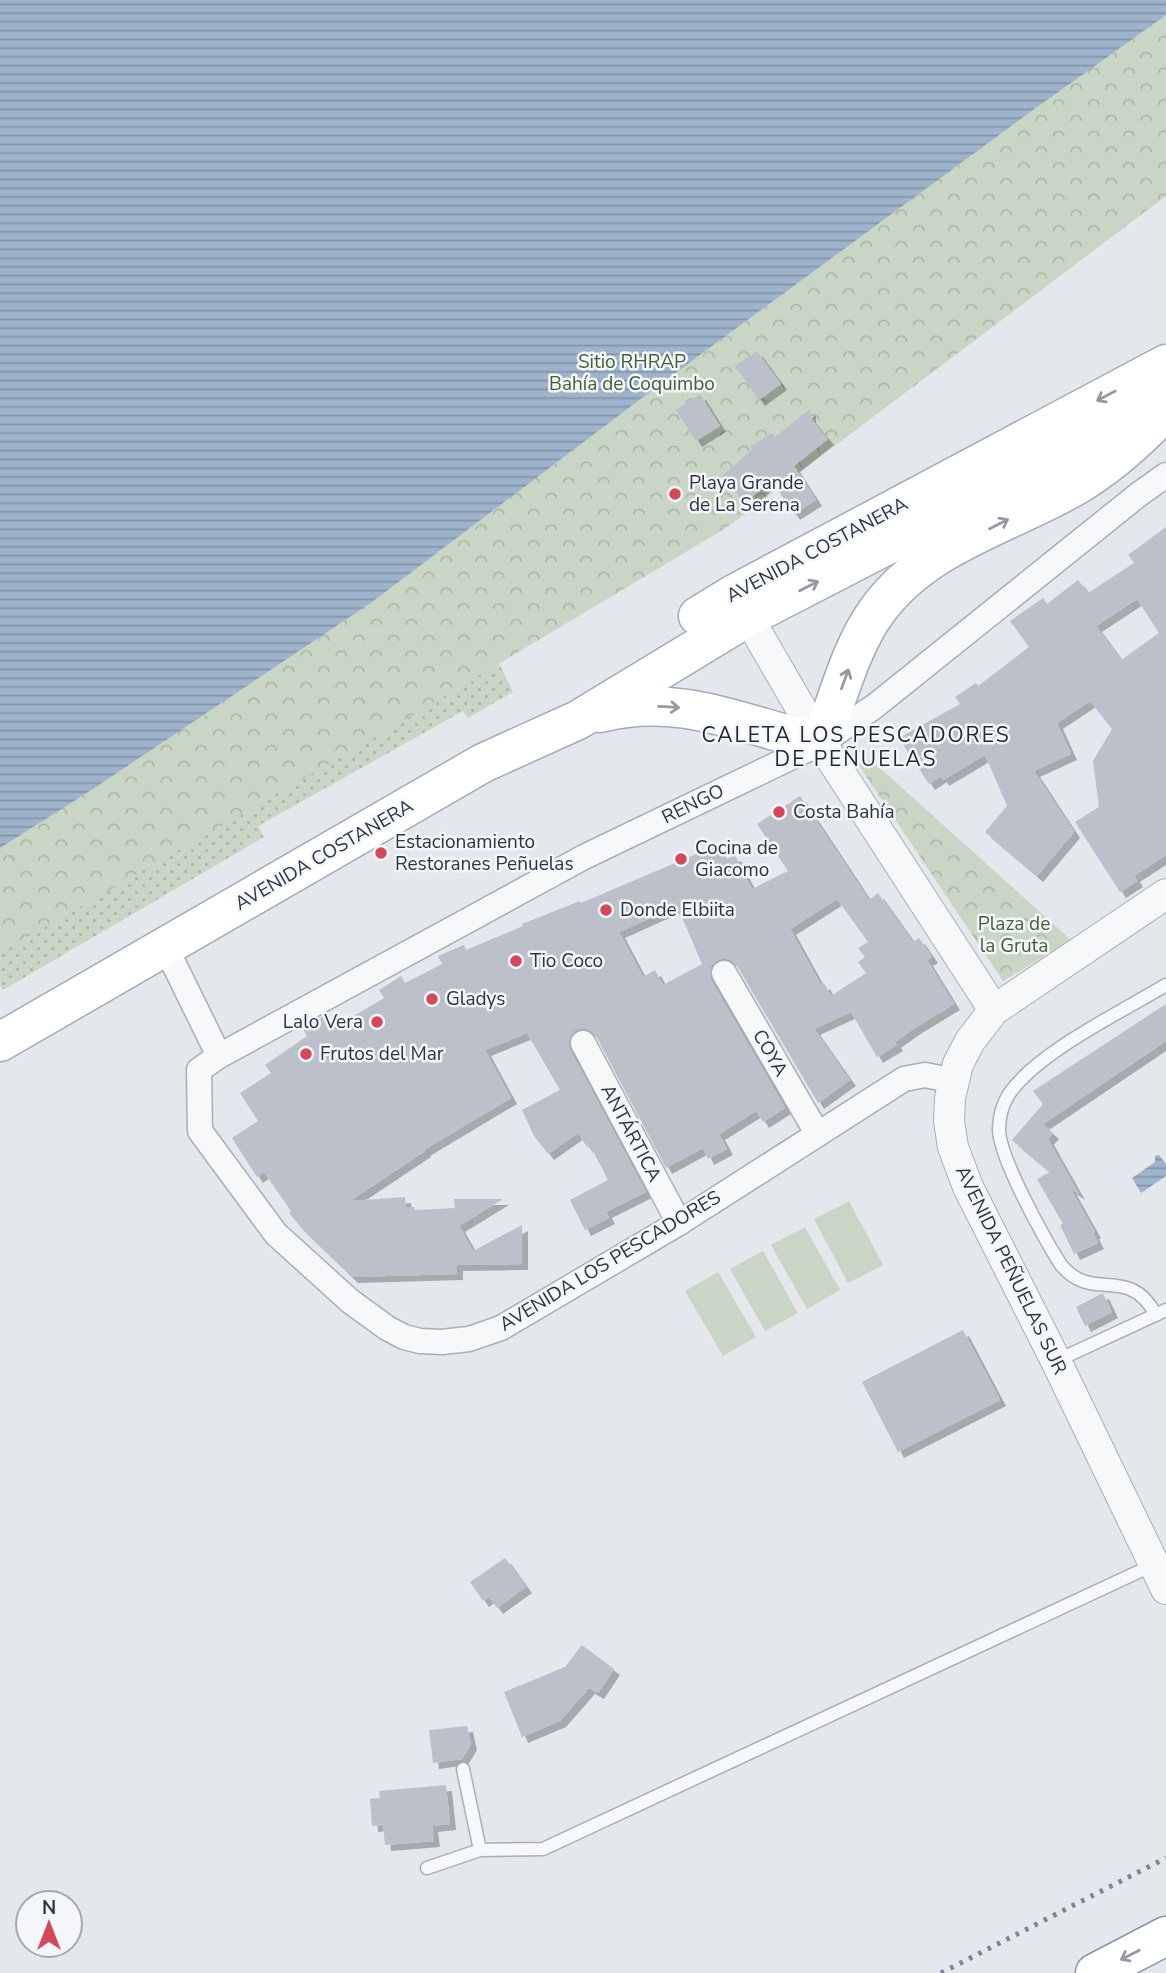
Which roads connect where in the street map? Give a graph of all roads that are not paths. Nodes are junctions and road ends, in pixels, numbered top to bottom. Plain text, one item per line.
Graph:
1 (1166, 364) edge
2 (1166, 401) edge
3 (1166, 407) edge
4 (1166, 475) edge
5 (741, 605) junction
6 (578, 720) junction
7 (821, 743) junction
8 (483, 763) junction
9 (1166, 894) edge
10 (165, 946) junction
11 (724, 973) dead end
12 (1166, 985) edge
13 (993, 1010) junction
14 (0, 1042) edge
15 (583, 1044) dead end
16 (219, 1056) junction
17 (954, 1081) junction
18 (817, 1133) junction
19 (679, 1223) junction
20 (1161, 1312) edge
21 (1056, 1361) junction
22 (1159, 1577) edge
23 (463, 1769) dead end
24 (480, 1850) junction
25 (427, 1868) dead end
26 (1166, 1936) edge
27 (1095, 1973) edge

1 -> 5 main road, AVENIDA COSTANERA
5 -> 2 main road, AVENIDA COSTANERA
7 -> 3 main road
4 - 7 street, RENGO
5 - 6 main road, AVENIDA COSTANERA
5 - 7 street
5 - 8 main road, AVENIDA COSTANERA
6 -> 7 main road
6 - 8 main road, AVENIDA COSTANERA
7 - 13 street
7 - 16 street, RENGO
8 - 10 main road, AVENIDA COSTANERA
9 - 13 street, AVENIDA PEÑUELAS SUR
10 - 14 main road, AVENIDA COSTANERA
10 - 16 street
11 - 18 street, COYA
12 - 20 lane
13 - 17 street, AVENIDA PEÑUELAS SUR
15 - 19 street, ANTÁRTICA
16 - 19 street, AVENIDA LOS PESCADORES
17 - 18 street, AVENIDA LOS PESCADORES
17 - 21 street, AVENIDA PEÑUELAS SUR
18 - 19 street, AVENIDA LOS PESCADORES
20 - 21 lane
21 - 22 street, AVENIDA PEÑUELAS SUR
22 - 24 lane
23 - 24 lane
24 - 25 lane
26 -> 27 main road

